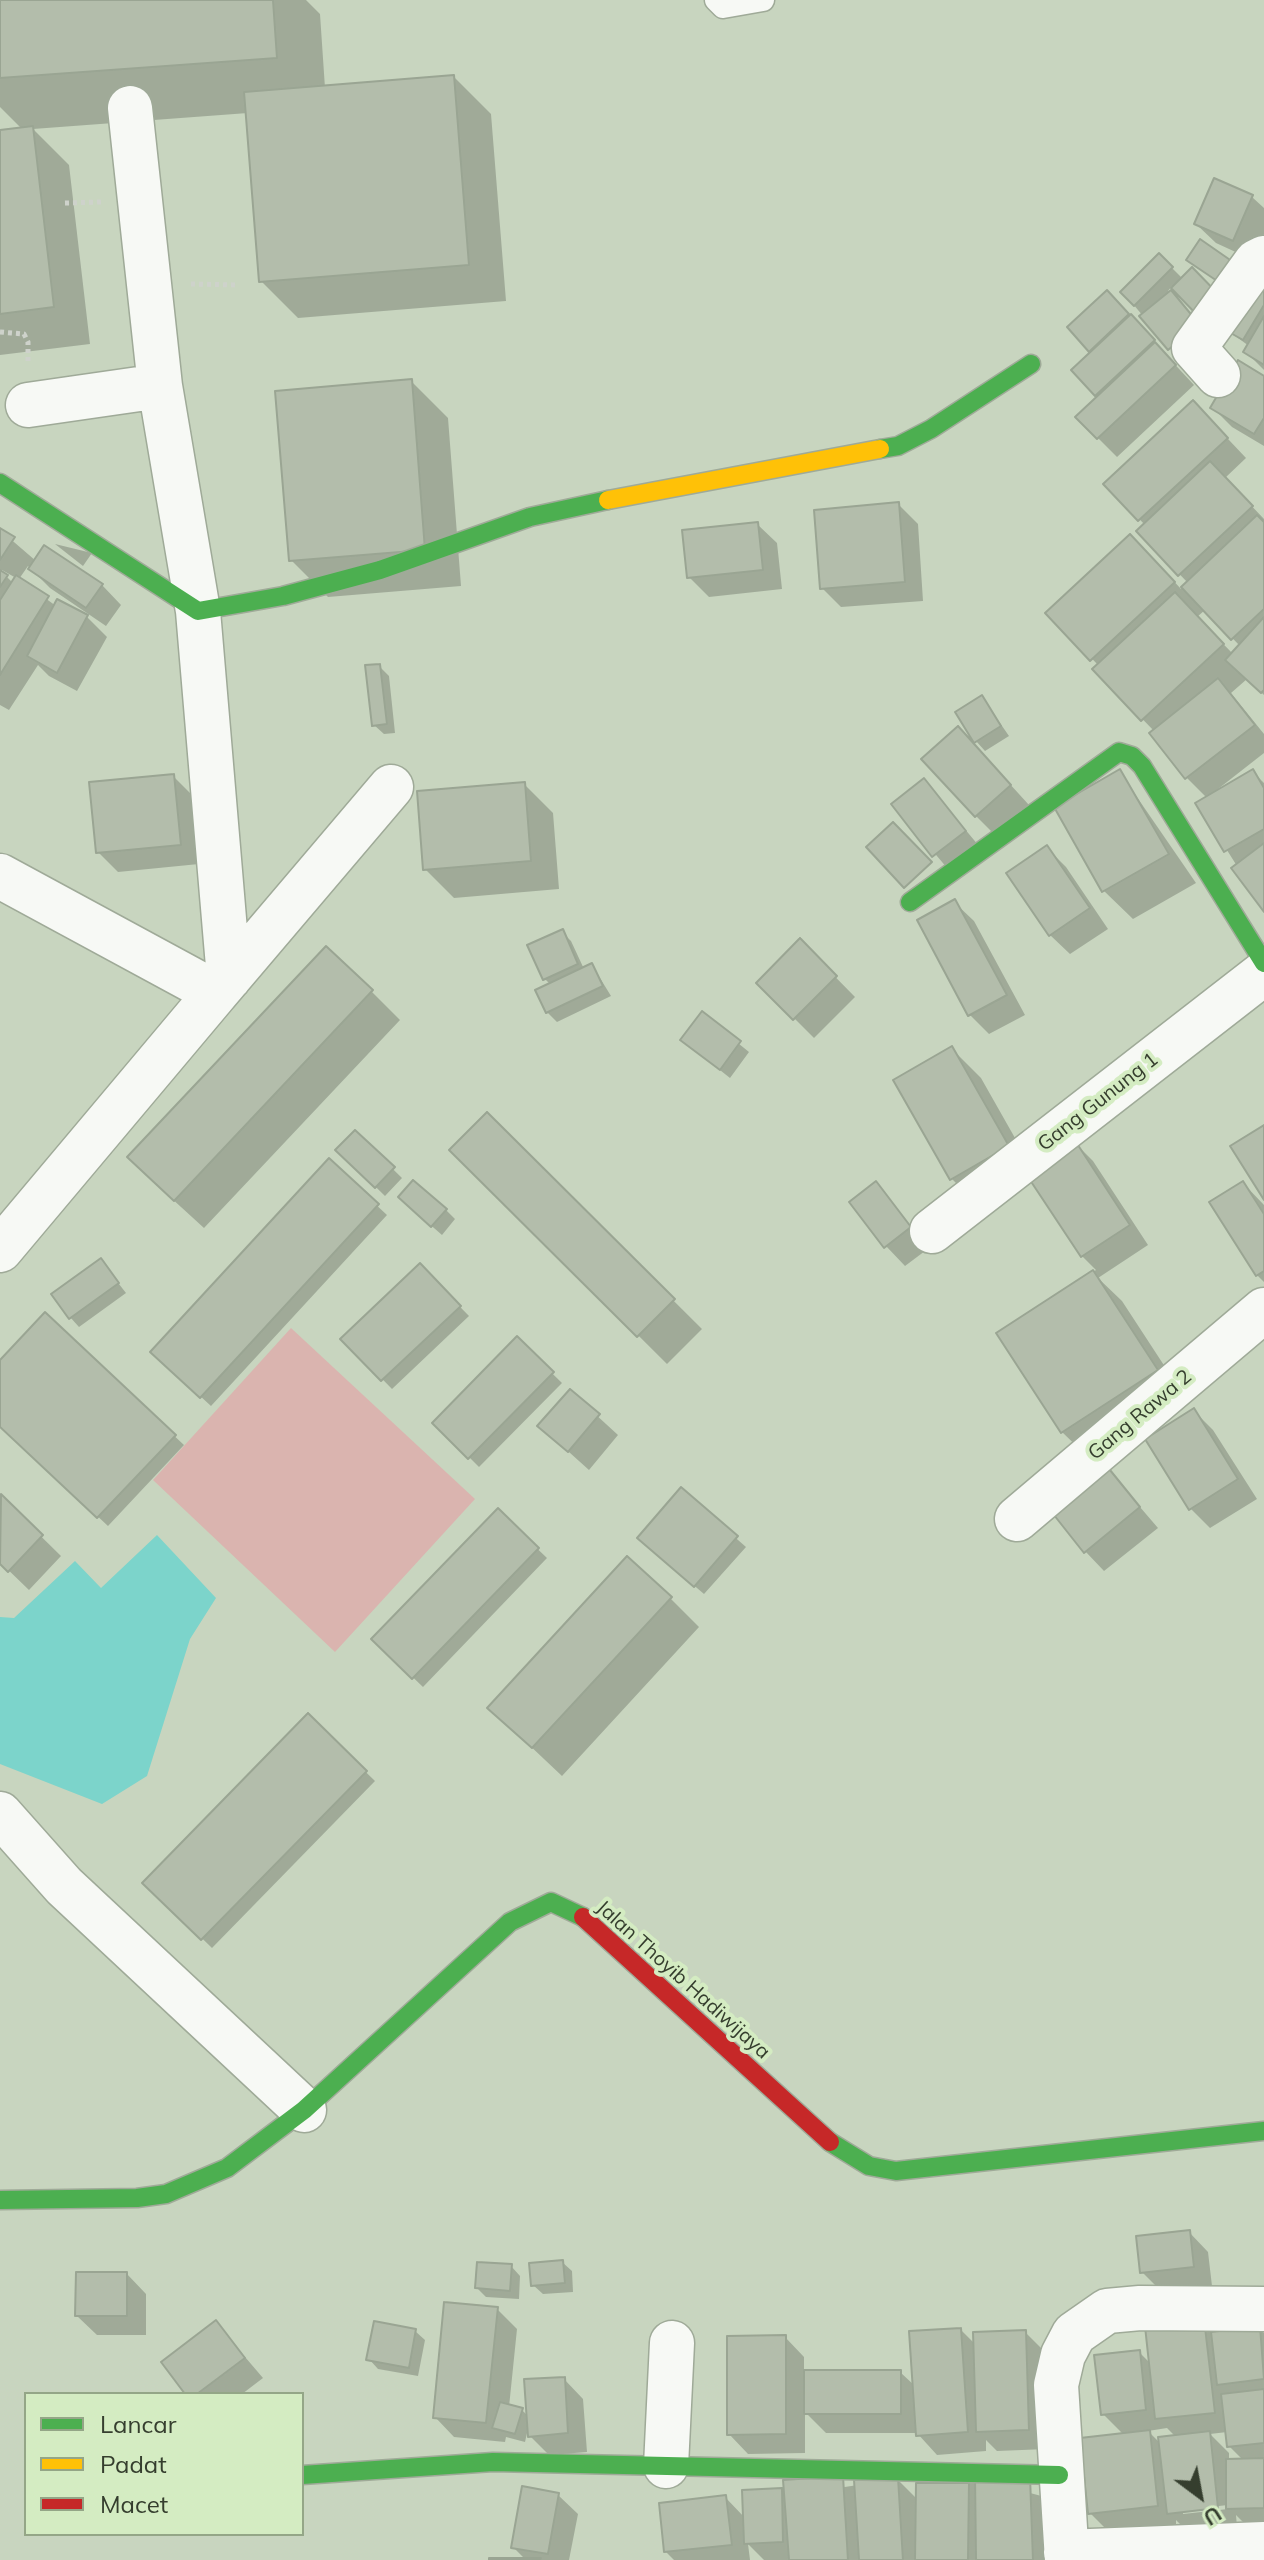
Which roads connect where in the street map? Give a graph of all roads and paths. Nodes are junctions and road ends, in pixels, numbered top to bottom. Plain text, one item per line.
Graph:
1 (716, 0) edge
2 (763, 0) edge
3 (130, 108) dead end
4 (1264, 258) edge
5 (1031, 364) dead end
6 (1218, 375) dead end
7 (160, 386) junction
8 (28, 405) dead end
9 (0, 483) edge
10 (198, 611) junction
11 (391, 787) dead end
12 (0, 876) edge
13 (910, 902) dead end
14 (1264, 963) edge
15 (1264, 973) edge
16 (223, 986) junction
17 (932, 1231) dead end
18 (0, 1250) edge
19 (1264, 1310) edge
20 (1017, 1519) dead end
21 (0, 1814) edge
22 (304, 2110) junction
23 (1264, 2131) edge
24 (0, 2200) edge
25 (1264, 2309) edge
26 (672, 2343) dead end
27 (666, 2466) junction
28 (304, 2475) edge
29 (1059, 2475) junction
30 (1264, 2544) edge
31 (1066, 2556) edge

1 - 2 lane
3 - 7 street
4 - 6 street
5 - 10 street
7 - 8 street
7 - 10 street
9 - 10 street
10 - 16 street
11 - 16 street
12 - 16 street
13 - 14 street
15 - 17 street, Gang Gunung 1
16 - 18 street
19 - 20 street, Gang Rawa 2
21 - 22 street
22 - 23 street, Jalan Thoyib Hadiwijaya
22 - 24 street, Jalan Thoyib Hadiwijaya
25 - 29 street
26 - 27 street
27 - 28 street
27 - 29 street
29 - 31 street
30 - 31 street

